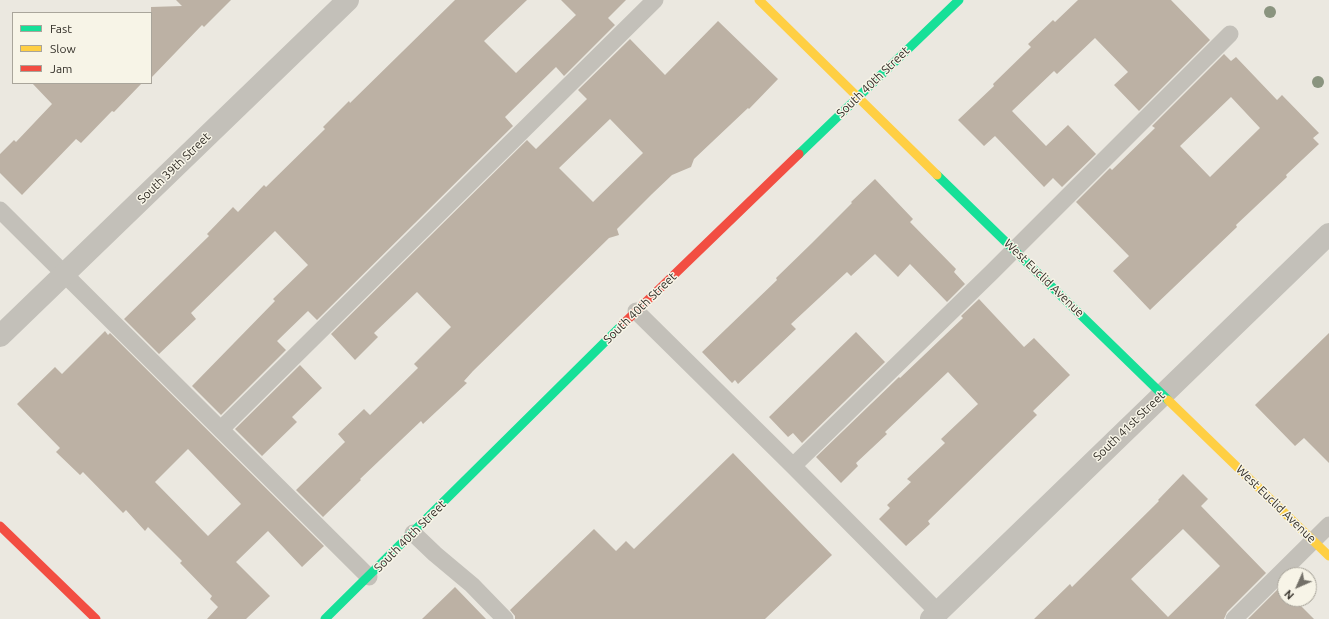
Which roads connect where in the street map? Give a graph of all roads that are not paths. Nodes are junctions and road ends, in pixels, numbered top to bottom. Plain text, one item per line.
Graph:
1 (348, 0) edge
2 (655, 0) edge
3 (759, 0) edge
4 (959, 0) edge
5 (1230, 34) dead end
6 (857, 97) junction
7 (0, 210) edge
8 (1329, 234) edge
9 (1014, 249) junction
10 (64, 274) junction
11 (636, 311) junction
12 (0, 336) edge
13 (1163, 394) junction
14 (221, 429) junction
15 (793, 466) junction
16 (1329, 525) edge
17 (0, 526) edge
18 (413, 533) junction
19 (1313, 541) junction
20 (1329, 556) edge
21 (369, 577) junction
22 (934, 616) edge
23 (96, 619) edge
24 (325, 619) edge
25 (505, 619) edge
26 (1234, 619) edge

1 - 10 street, South 39th Street
2 - 14 lane
3 - 6 street, West Euclid Avenue
4 - 6 street, South 40th Street
5 - 9 lane
6 - 9 street, West Euclid Avenue
6 - 11 street, South 40th Street
7 - 10 lane
8 - 13 street, South 41st Street
9 - 13 street, West Euclid Avenue
9 - 15 lane
10 - 12 street, South 39th Street
10 - 14 lane
11 - 15 lane
11 - 18 street, South 40th Street
13 - 19 street, West Euclid Avenue
13 - 22 street, South 41st Street
14 - 21 lane
15 - 22 lane
16 - 19 lane
17 - 23 street
18 - 21 street, South 40th Street
18 - 25 lane
19 - 20 street, West Euclid Avenue
19 - 26 lane
21 - 24 street, South 40th Street

